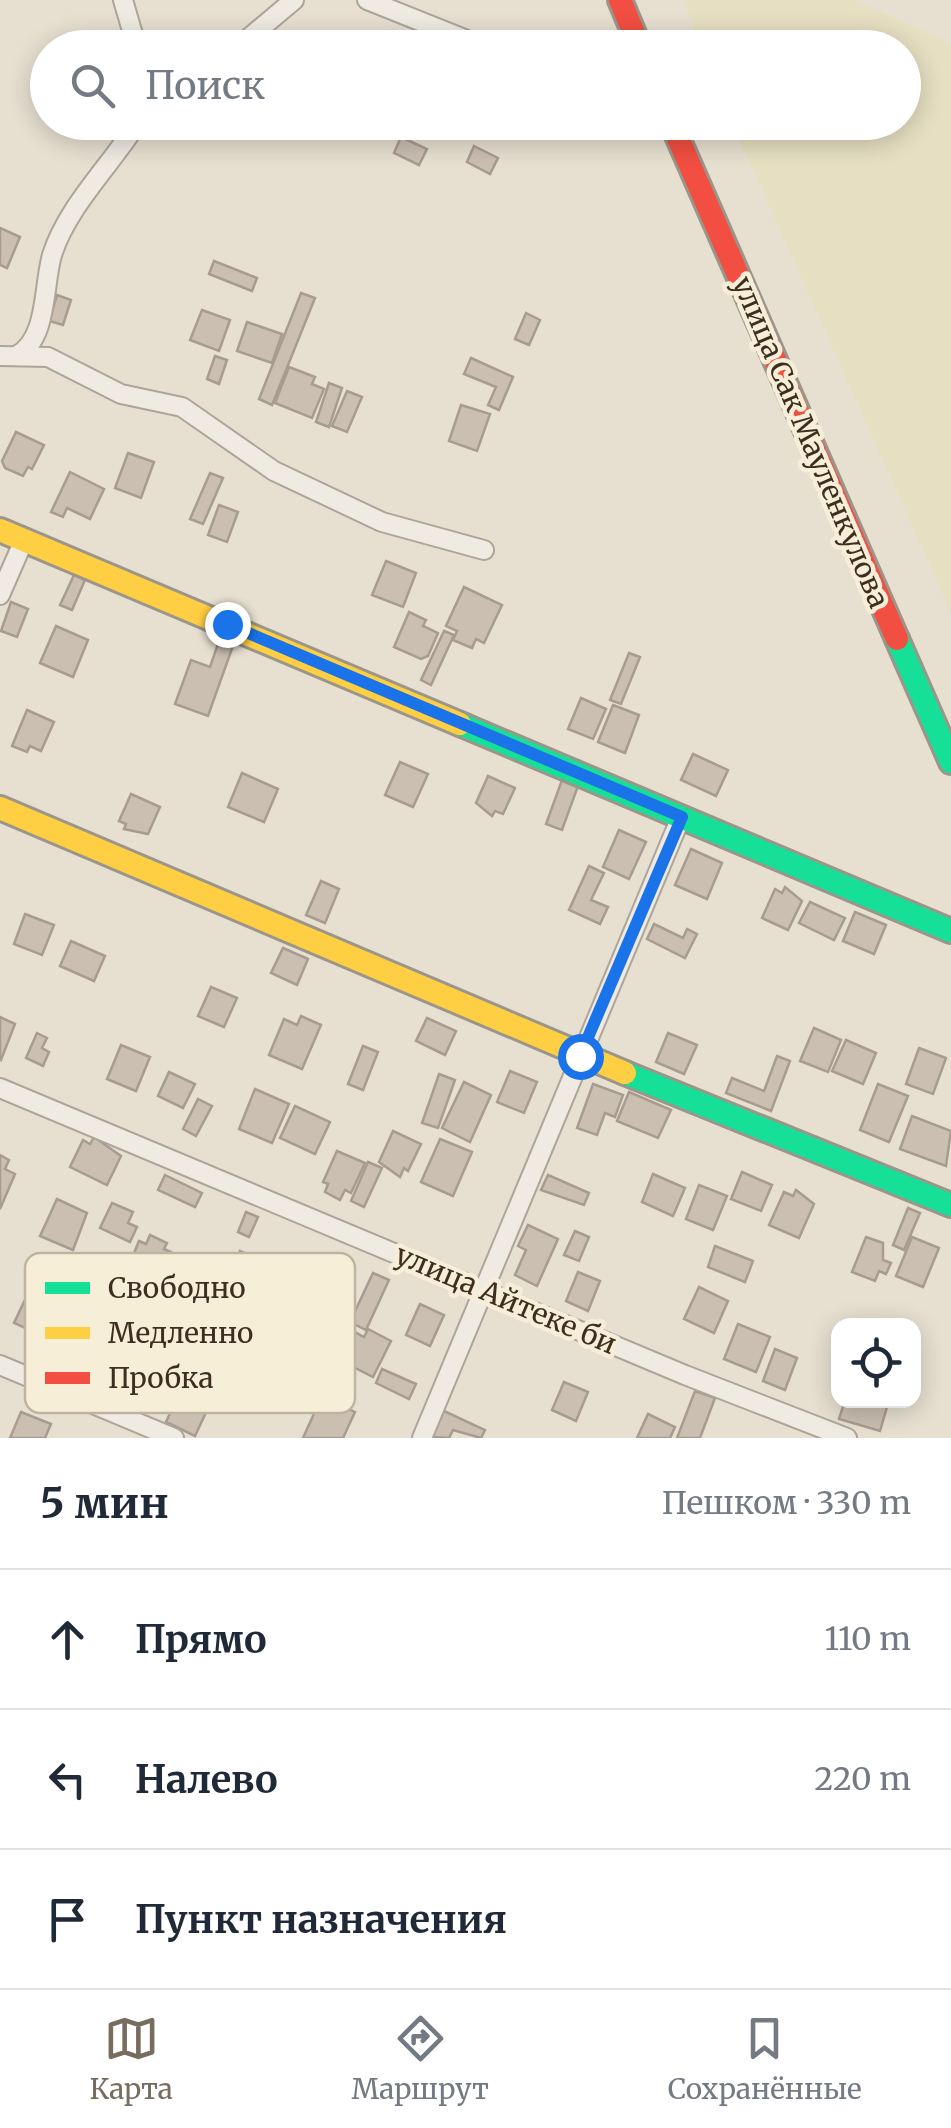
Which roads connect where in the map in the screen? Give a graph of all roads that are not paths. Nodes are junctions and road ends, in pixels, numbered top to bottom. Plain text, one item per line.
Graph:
1 (123, 0) edge
2 (294, 0) edge
3 (368, 0) edge
4 (620, 0) edge
5 (132, 30) edge
6 (259, 30) edge
7 (442, 30) edge
8 (632, 30) edge
9 (125, 140) edge
10 (680, 140) edge
11 (37, 331) junction
12 (8, 356) edge
13 (48, 357) junction
14 (0, 530) edge
15 (24, 540) junction
16 (484, 550) dead end
17 (0, 595) edge
18 (951, 762) edge
19 (0, 808) edge
20 (682, 817) junction
21 (951, 932) edge
22 (580, 1056) junction
23 (0, 1088) edge
24 (951, 1205) edge
25 (486, 1291) junction
26 (0, 1364) edge
27 (25, 1375) edge
28 (115, 1413) edge
29 (174, 1438) edge
30 (422, 1438) edge
31 (847, 1438) edge

1 - 5 street
2 - 6 street
3 - 7 street
4 - 8 street
9 - 11 street
10 - 18 street, улица Сак Мауленкулова
11 - 12 street
11 - 13 street
12 - 13 street
13 - 16 street
14 - 15 street
15 - 17 street
15 - 20 street
19 - 22 street
20 - 21 street
20 - 22 street
22 - 24 street
22 - 25 street
23 - 25 street, улица Айтеке би
25 - 30 street
25 - 31 street, улица Айтеке би
26 - 27 street
28 - 29 street

